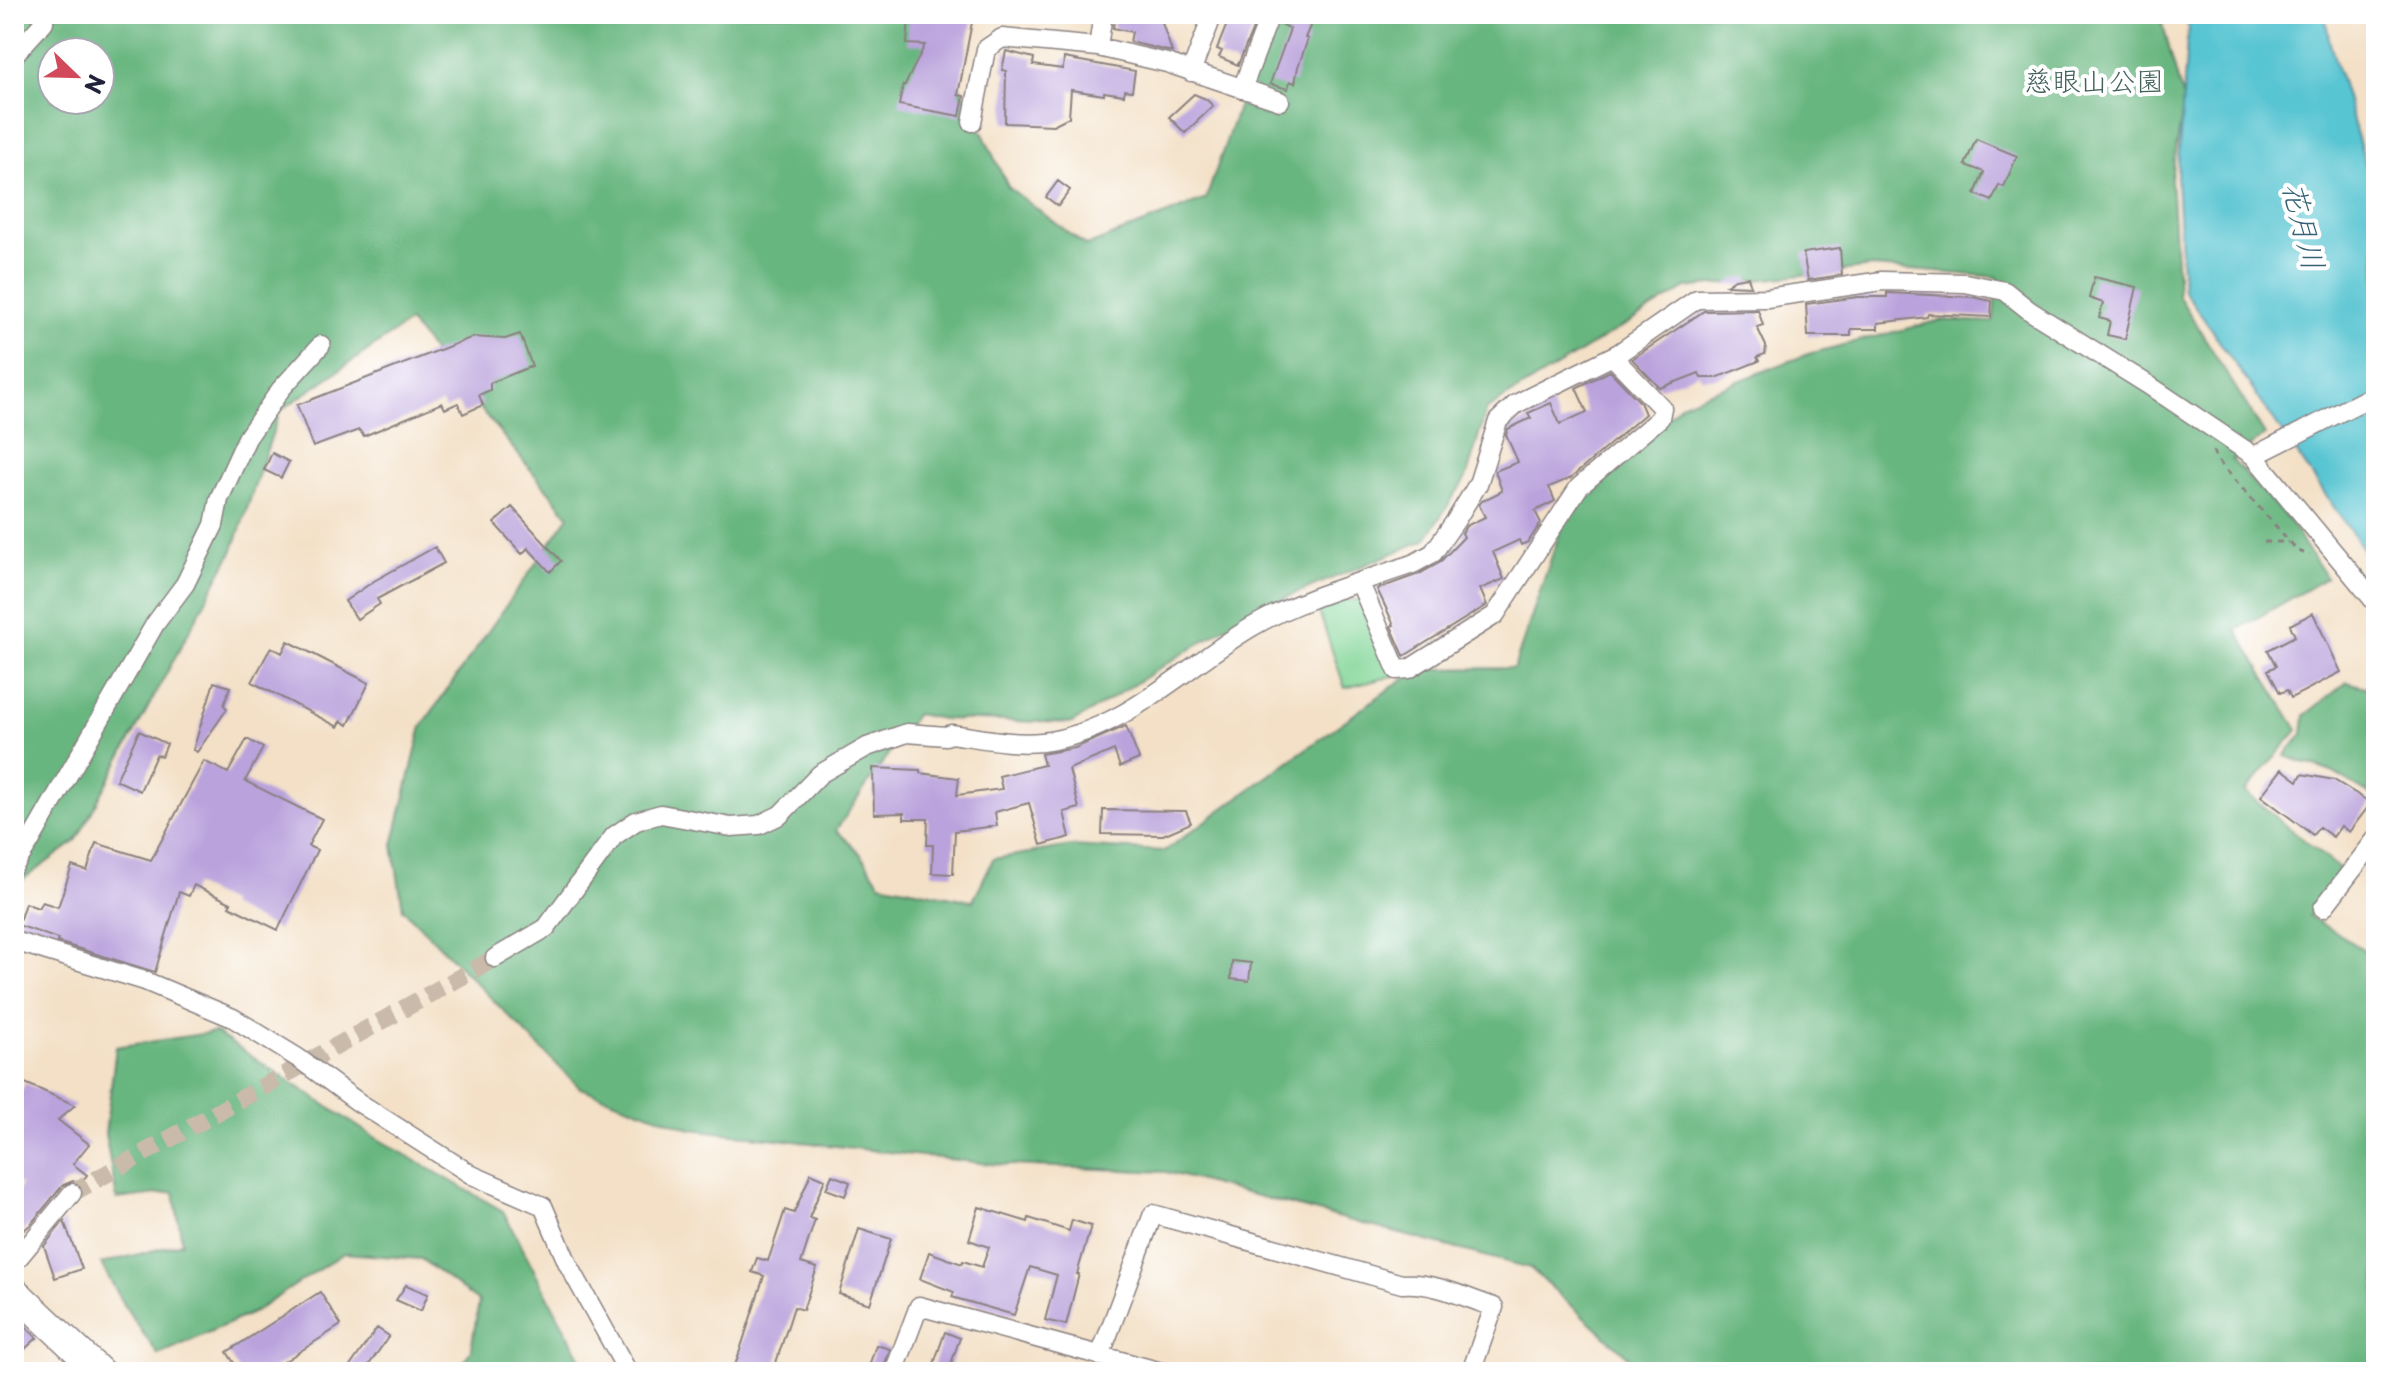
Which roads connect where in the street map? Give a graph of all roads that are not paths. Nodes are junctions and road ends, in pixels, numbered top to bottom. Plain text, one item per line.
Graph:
1 (44, 14) edge
2 (1103, 14) edge
3 (1213, 14) edge
4 (1267, 23) dead end
5 (1098, 47) junction
6 (14, 55) edge
7 (1191, 72) junction
8 (1242, 89) junction
9 (1280, 101) dead end
10 (972, 122) dead end
11 (321, 345) dead end
12 (1613, 357) junction
13 (2376, 394) edge
14 (2254, 456) junction
15 (1360, 583) junction
16 (2376, 603) edge
17 (2376, 839) edge
18 (14, 866) edge
19 (2323, 908) dead end
20 (14, 941) edge
21 (495, 958) tunnel mouth
22 (72, 1193) tunnel mouth
23 (14, 1263) edge
24 (14, 1291) edge
25 (1100, 1356) junction
26 (100, 1372) edge
27 (628, 1372) edge
28 (894, 1372) edge
29 (1161, 1372) edge
30 (1471, 1372) edge

1 - 6 street
2 - 5 street
3 - 7 street
4 - 8 street
5 - 7 street
5 - 10 street
7 - 8 street
8 - 9 street
11 - 18 street
12 - 14 street
12 - 15 street
12 - 15 street
13 - 14 street
14 - 16 street
15 - 21 street
17 - 19 street
20 - 27 street
22 - 23 street
24 - 26 main road
25 - 28 street
25 - 29 street
25 - 30 street

